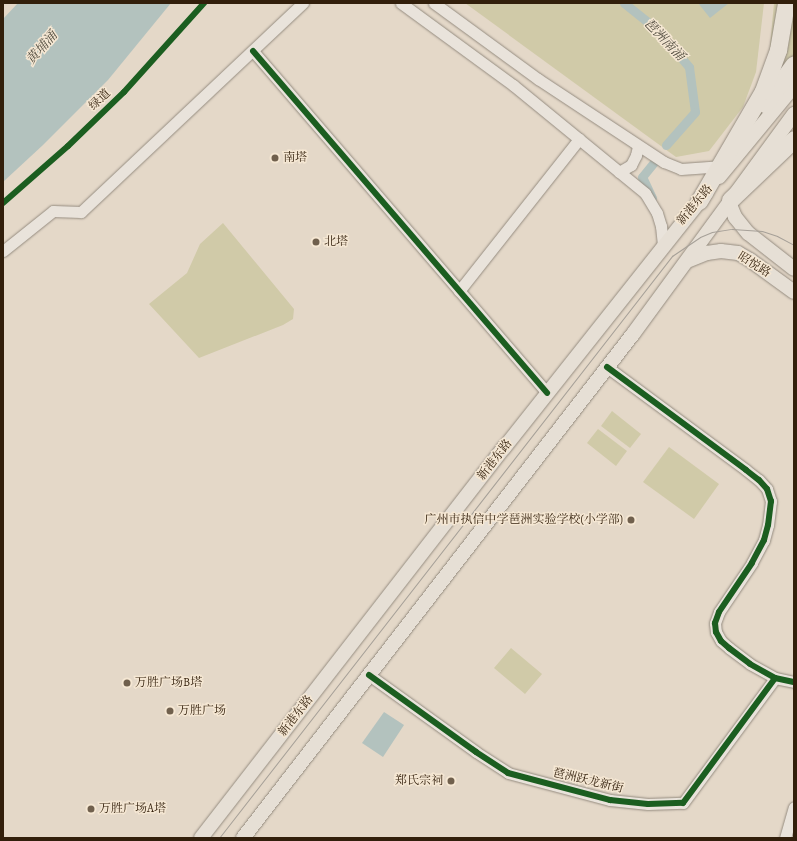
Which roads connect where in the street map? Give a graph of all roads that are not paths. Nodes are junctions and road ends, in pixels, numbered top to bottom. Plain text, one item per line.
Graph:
1 (303, 3) edge
2 (401, 3) edge
3 (434, 3) edge
4 (786, 3) edge
5 (253, 51) junction
6 (794, 64) edge
7 (794, 86) edge
8 (794, 114) edge
9 (579, 139) junction
10 (794, 139) edge
11 (638, 146) junction
12 (723, 166) junction
13 (619, 172) junction
14 (699, 200) joint
15 (730, 200) junction
16 (663, 244) junction
17 (3, 251) edge
18 (687, 261) junction
19 (794, 269) edge
20 (460, 291) junction
21 (794, 292) edge
22 (607, 367) junction
23 (547, 393) junction
24 (369, 674) junction
25 (775, 678) junction
26 (794, 682) edge
27 (794, 807) edge
28 (249, 836) edge
29 (201, 838) edge
30 (785, 838) edge

1 - 5 street
2 - 9 street
3 - 11 street
4 - 12 highway
5 - 17 street
5 - 20 street
6 - 12 highway
7 - 12 main road
8 - 15 main road, 新港东路
9 - 13 street
9 - 20 street
10 - 15 highway
11 - 12 street
11 - 13 street
12 - 14 highway
13 - 16 street
14 - 16 main road, 新港东路
15 - 18 main road, 新港东路
15 - 19 main road, 昭悦路
16 - 23 main road, 新港东路
18 - 21 main road, 昭悦路
18 - 22 main road, 新港东路
20 - 23 street
22 - 24 main road, 新港东路
22 - 25 street
23 - 29 main road, 新港东路
24 - 25 street, 琶洲跃龙新街
24 - 28 main road, 新港东路
25 - 26 street
27 - 30 street

